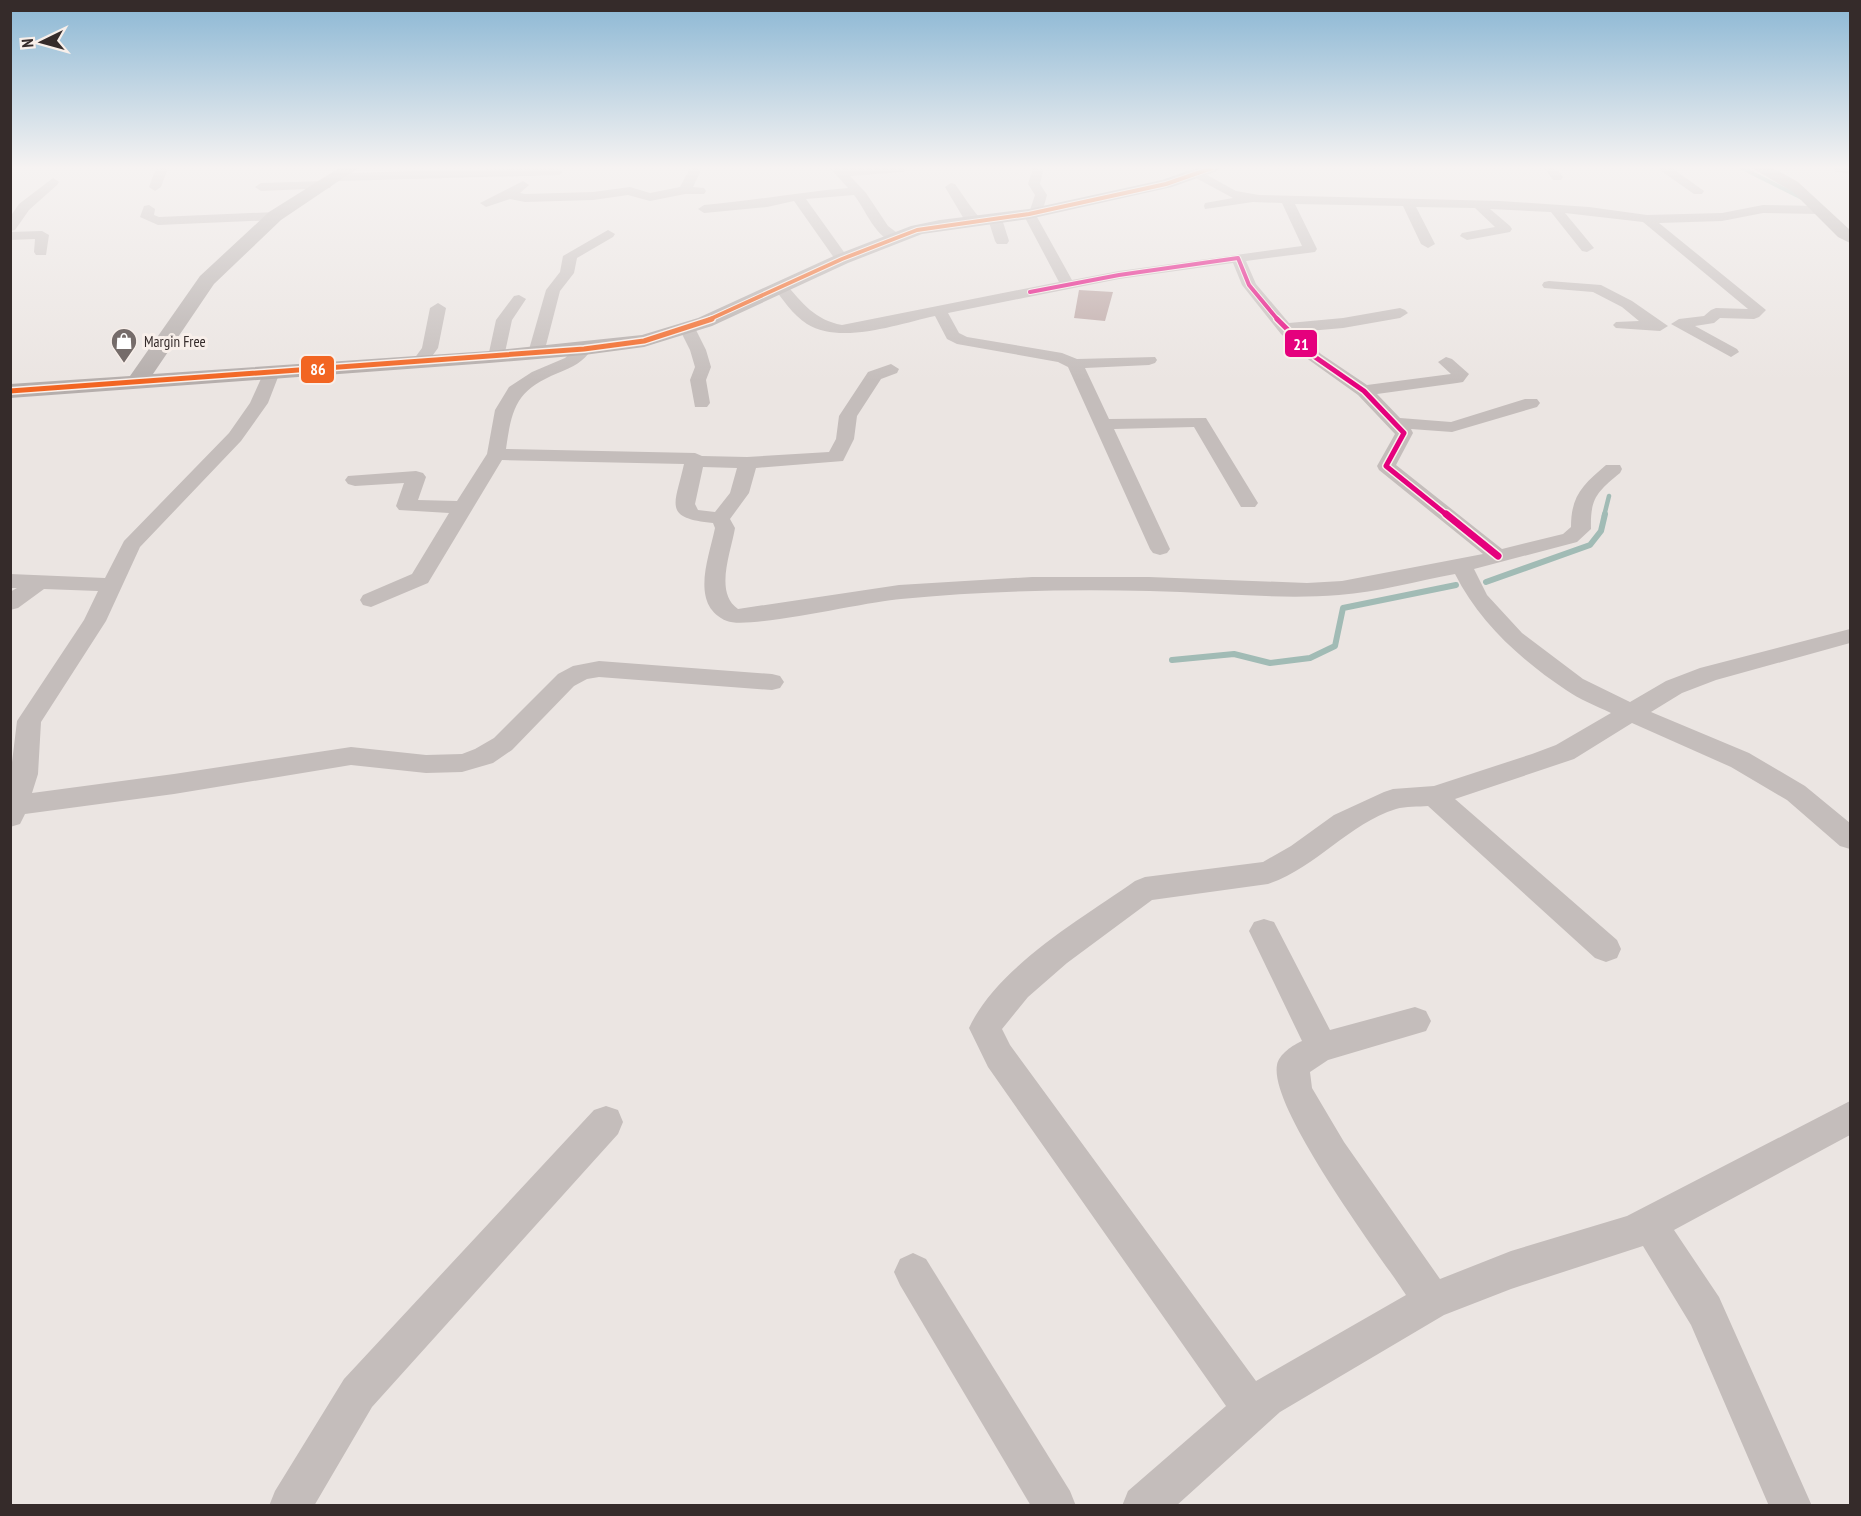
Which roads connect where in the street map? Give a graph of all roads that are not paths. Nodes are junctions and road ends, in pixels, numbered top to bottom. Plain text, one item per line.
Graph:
1 (42, 239) edge
2 (251, 239) edge
3 (600, 239) edge
4 (828, 239) edge
5 (895, 239) edge
6 (1045, 239) edge
7 (1305, 239) edge
8 (1425, 239) edge
9 (1579, 239) edge
10 (1670, 239) edge
11 (1428, 244) dead end
12 (1587, 248) dead end
13 (41, 252) dead end
14 (1238, 258) junction
15 (842, 259) junction
16 (1068, 285) junction
17 (1549, 285) dead end
18 (780, 286) junction
19 (519, 299) dead end
20 (438, 308) dead end
21 (939, 310) junction
22 (1400, 313) dead end
23 (1679, 324) junction
24 (1622, 325) dead end
25 (1655, 326) junction
26 (687, 328) junction
27 (1285, 328) junction
28 (584, 349) junction
29 (1731, 352) dead end
30 (536, 353) junction
31 (496, 357) junction
32 (1149, 360) dead end
33 (1446, 362) dead end
34 (419, 363) junction
35 (1074, 364) junction
36 (891, 369) dead end
37 (272, 372) junction
38 (137, 382) junction
39 (1365, 391) junction
40 (10, 392) edge
41 (701, 403) dead end
42 (1532, 403) dead end
43 (1395, 423) junction
44 (1102, 424) junction
45 (496, 454) junction
46 (696, 462) junction
47 (747, 463) junction
48 (1613, 469) dead end
49 (355, 480) dead end
50 (1248, 503) dead end
51 (462, 507) junction
52 (720, 518) junction
53 (1160, 549) dead end
54 (1498, 556) junction
55 (1462, 566) junction
56 (10, 581) edge
57 (40, 582) junction
58 (112, 585) junction
59 (371, 600) dead end
60 (10, 603) edge
61 (1851, 636) edge
62 (772, 682) dead end
63 (1632, 712) junction
64 (1434, 796) junction
65 (12, 811) edge
66 (1851, 838) edge
67 (1264, 931) dead end
68 (1606, 950) dead end
69 (1415, 1021) dead end
70 (1322, 1047) junction
71 (1851, 1116) edge
72 (606, 1122) dead end
73 (1649, 1222) junction
74 (914, 1272) dead end
75 (1432, 1301) junction
76 (1252, 1409) junction
77 (290, 1506) edge
78 (1055, 1506) edge
79 (1143, 1506) edge
80 (1791, 1506) edge

1 - 13 street
2 - 38 main road
3 - 30 street
4 - 15 street
5 - 15 main road
6 - 16 street
7 - 14 street
8 - 11 street
9 - 12 street
10 - 23 street
14 - 16 street
14 - 27 street
15 - 18 main road
16 - 21 street
17 - 25 street
18 - 21 street
18 - 26 main road
19 - 31 street
20 - 34 street
21 - 35 street
22 - 27 street
23 - 25 street
23 - 29 street
24 - 25 street
26 - 28 main road
26 - 41 street
27 - 39 street
28 - 30 main road
28 - 45 street
30 - 31 main road
31 - 34 main road
32 - 35 street
33 - 39 street
34 - 37 main road
35 - 44 street
36 - 47 street
37 - 38 main road
37 - 58 street
38 - 40 main road
39 - 43 street
42 - 43 street
43 - 54 street
44 - 50 street
44 - 53 street
45 - 46 street
45 - 51 street
46 - 47 street
46 - 52 street
47 - 52 street
48 - 54 street
49 - 51 street
51 - 59 street
52 - 55 street
54 - 55 street
55 - 63 street
56 - 57 street
57 - 58 street
57 - 60 street
58 - 65 street
61 - 63 street
62 - 65 street
63 - 64 street
63 - 66 street
64 - 68 street
64 - 76 street
67 - 70 street
69 - 70 street
70 - 75 street
71 - 73 street
72 - 77 street
73 - 75 street
73 - 80 street
74 - 78 street
75 - 76 street
76 - 79 street

